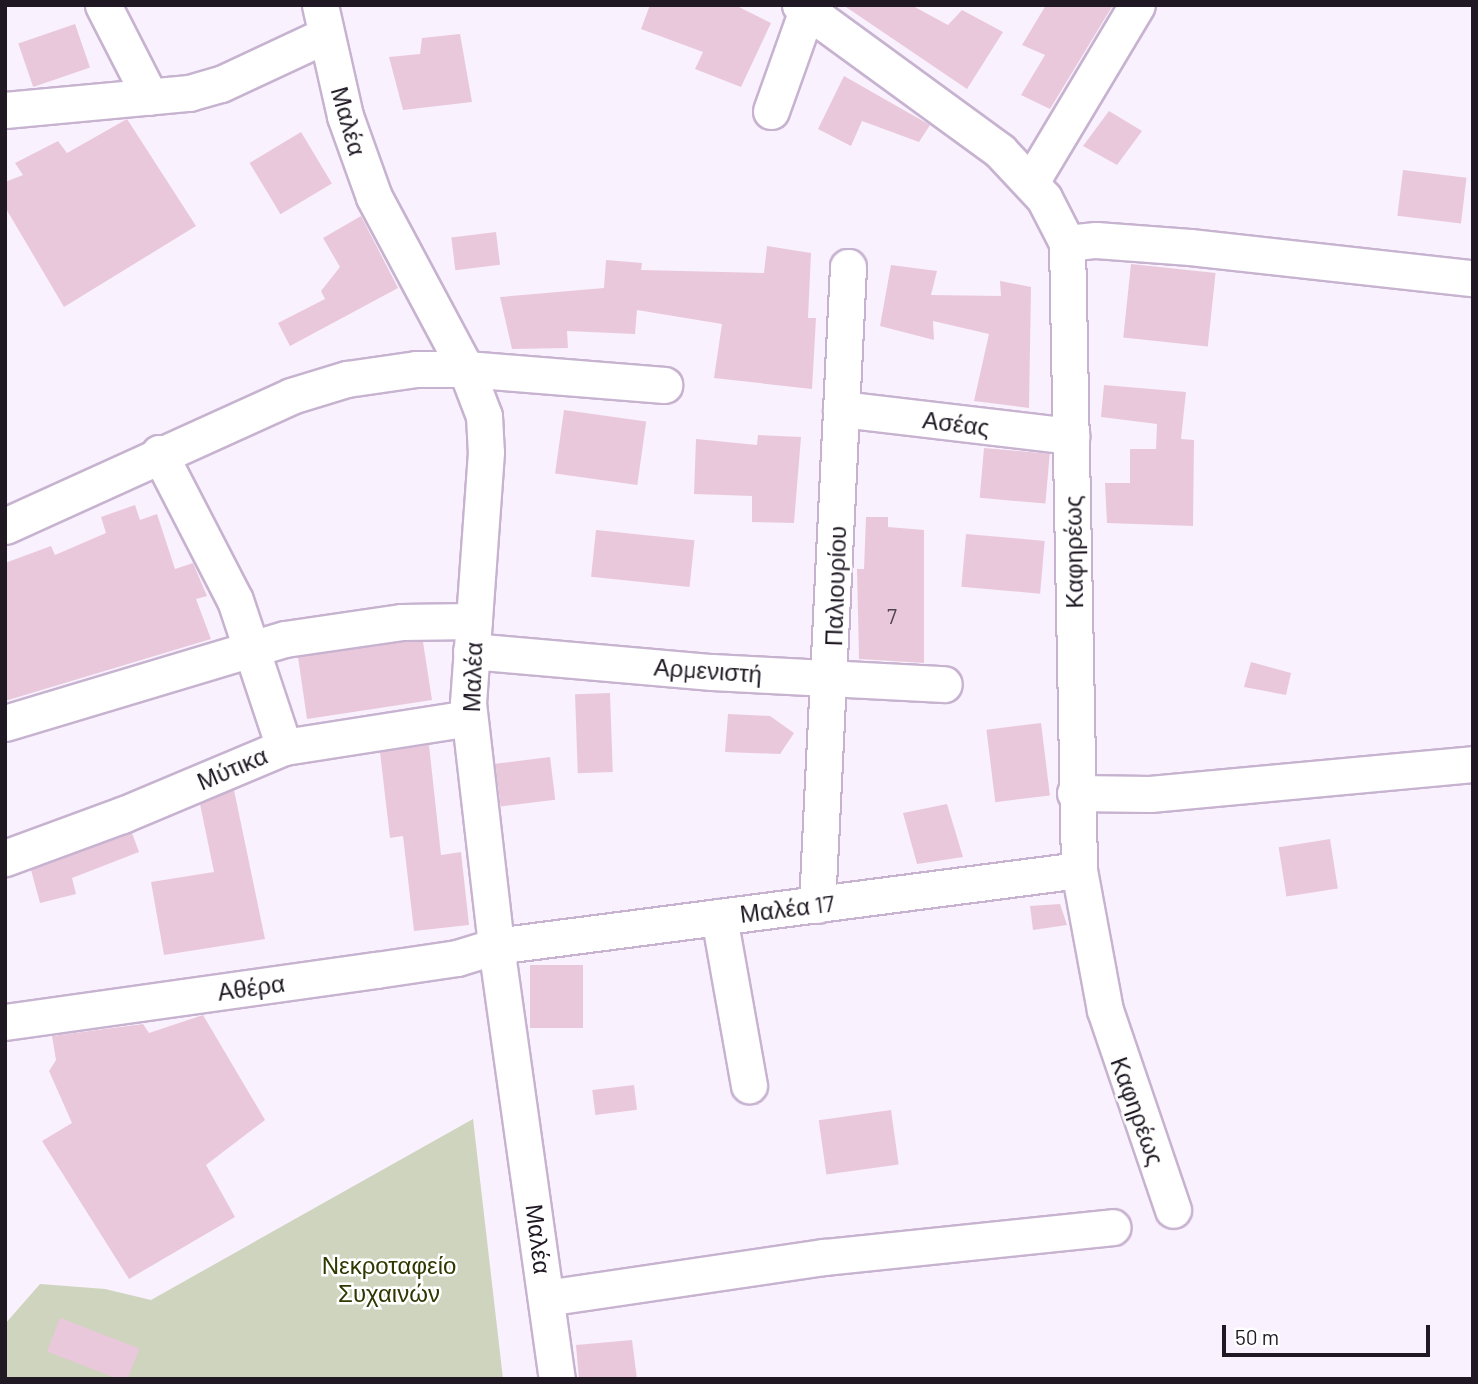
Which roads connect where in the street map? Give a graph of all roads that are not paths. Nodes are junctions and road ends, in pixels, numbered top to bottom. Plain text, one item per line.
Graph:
1 (103, 5) edge
2 (1137, 5) edge
3 (804, 8) edge
4 (323, 20) edge
5 (149, 97) junction
6 (5, 110) edge
7 (771, 111) dead end
8 (1031, 182) junction
9 (1068, 243) junction
10 (848, 267) dead end
11 (1473, 278) edge
12 (466, 369) junction
13 (664, 386) dead end
14 (841, 409) junction
15 (1071, 436) junction
16 (159, 453) junction
17 (5, 526) edge
18 (473, 636) junction
19 (253, 647) junction
20 (832, 678) junction
21 (944, 684) dead end
22 (469, 718) junction
23 (5, 723) edge
24 (284, 747) junction
25 (1473, 764) edge
26 (1075, 793) junction
27 (5, 858) edge
28 (1079, 870) junction
29 (817, 905) junction
30 (719, 917) junction
31 (496, 946) junction
32 (5, 1022) edge
33 (749, 1085) dead end
34 (1173, 1210) dead end
35 (1112, 1227) dead end
36 (546, 1298) junction
37 (557, 1379) edge

1 - 5 street
2 - 8 street
3 - 7 street
3 - 8 street, Καφηρέως
4 - 5 street
4 - 12 street, Μαλέα
5 - 6 street
8 - 9 street, Καφηρέως
9 - 11 street
9 - 15 street, Καφηρέως
10 - 14 street, Παλιουρίου
12 - 13 street
12 - 16 street
12 - 18 street, Μαλέα
14 - 15 street, Ασέας
14 - 20 street, Παλιουρίου
15 - 26 street, Καφηρέως
16 - 17 street
16 - 19 street
18 - 19 street, Αρμενιστή
18 - 20 street, Αρμενιστή
18 - 22 street, Μαλέα
19 - 23 street, Αρμενιστή
19 - 24 street
20 - 21 street, Αρμενιστή
20 - 29 street, Παλιουρίου
22 - 24 street, Μύτικα
22 - 31 street, Μαλέα
24 - 27 street, Μύτικα
25 - 26 street
26 - 28 street, Καφηρέως
28 - 29 street, Μαλέα 17
28 - 34 street, Καφηρέως
29 - 30 street, Μαλέα 17
30 - 31 street, Μαλέα 17
30 - 33 street
31 - 32 street, Αθέρα
31 - 36 street, Μαλέα
35 - 36 street
36 - 37 street, Μαλέα

